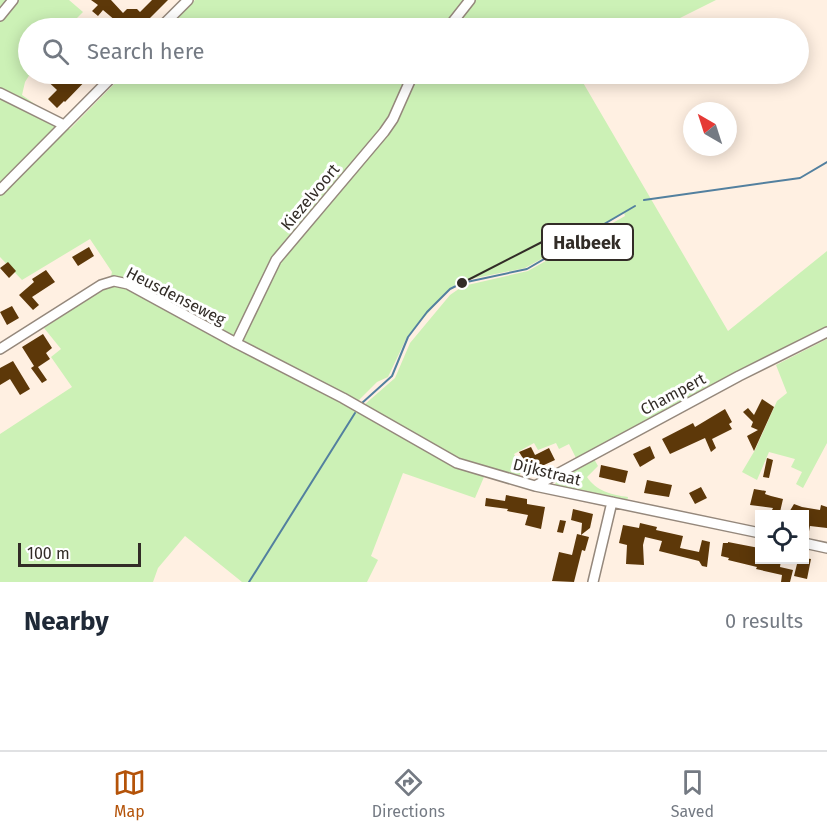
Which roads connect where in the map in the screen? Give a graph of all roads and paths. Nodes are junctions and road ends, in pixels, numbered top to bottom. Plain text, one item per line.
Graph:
1 (13, 0) edge
2 (188, 0) edge
3 (470, 0) edge
4 (0, 16) edge
5 (170, 18) edge
6 (456, 18) edge
7 (105, 84) edge
8 (409, 84) edge
9 (0, 93) edge
10 (64, 125) junction
11 (0, 190) edge
12 (827, 332) edge
13 (236, 343) junction
14 (0, 349) edge
15 (343, 398) joint
16 (535, 486) junction
17 (612, 502) junction
18 (755, 532) edge
19 (809, 544) edge
20 (827, 548) edge
21 (593, 582) edge

1 - 4 street
2 - 5 street
3 - 6 street
7 - 10 street
8 - 13 street, Kiezelvoort
9 - 10 street
10 - 11 street
12 - 16 street, Champert
13 - 14 street, Heusdenseweg
13 - 15 street, Heusdenseweg
15 - 16 street, Dijkstraat
16 - 17 street, Dijkstraat
17 - 18 street, Dijkstraat
17 - 21 street
19 - 20 street

